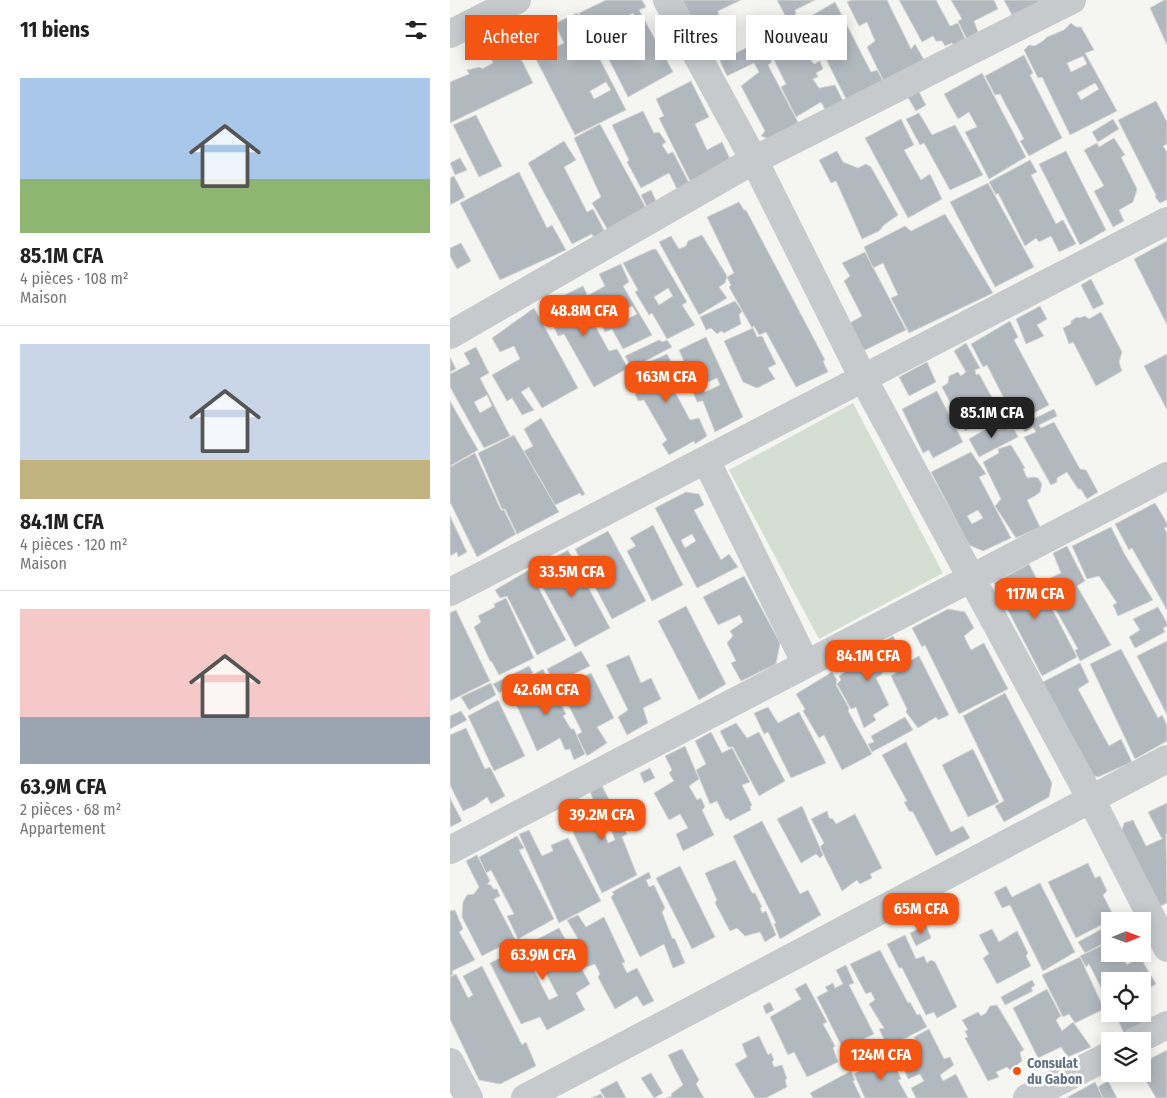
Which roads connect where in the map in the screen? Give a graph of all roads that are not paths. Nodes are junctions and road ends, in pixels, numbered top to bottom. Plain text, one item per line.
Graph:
1 (517, 0) edge
2 (667, 0) edge
3 (1072, 0) edge
4 (450, 34) edge
5 (754, 160) junction
6 (1167, 220) edge
7 (450, 335) edge
8 (862, 378) junction
9 (706, 460) junction
10 (1167, 476) edge
11 (971, 578) junction
12 (450, 592) edge
13 (806, 664) junction
14 (1167, 759) edge
15 (1091, 799) junction
16 (450, 850) edge
17 (1167, 948) edge
18 (1167, 1025) edge
19 (1151, 1033) edge
20 (1101, 1060) edge
21 (450, 1062) edge
22 (469, 1098) edge
23 (524, 1098) edge
24 (1027, 1098) edge

1 - 4 street
2 - 5 street
3 - 5 street
5 - 7 street
5 - 8 street
6 - 8 street
8 - 9 street
8 - 11 street
9 - 12 street
9 - 13 street
10 - 11 street
11 - 13 street
11 - 15 street
13 - 16 street
14 - 15 street
15 - 17 street
15 - 23 street
18 - 19 street
20 - 24 street
21 - 22 street

